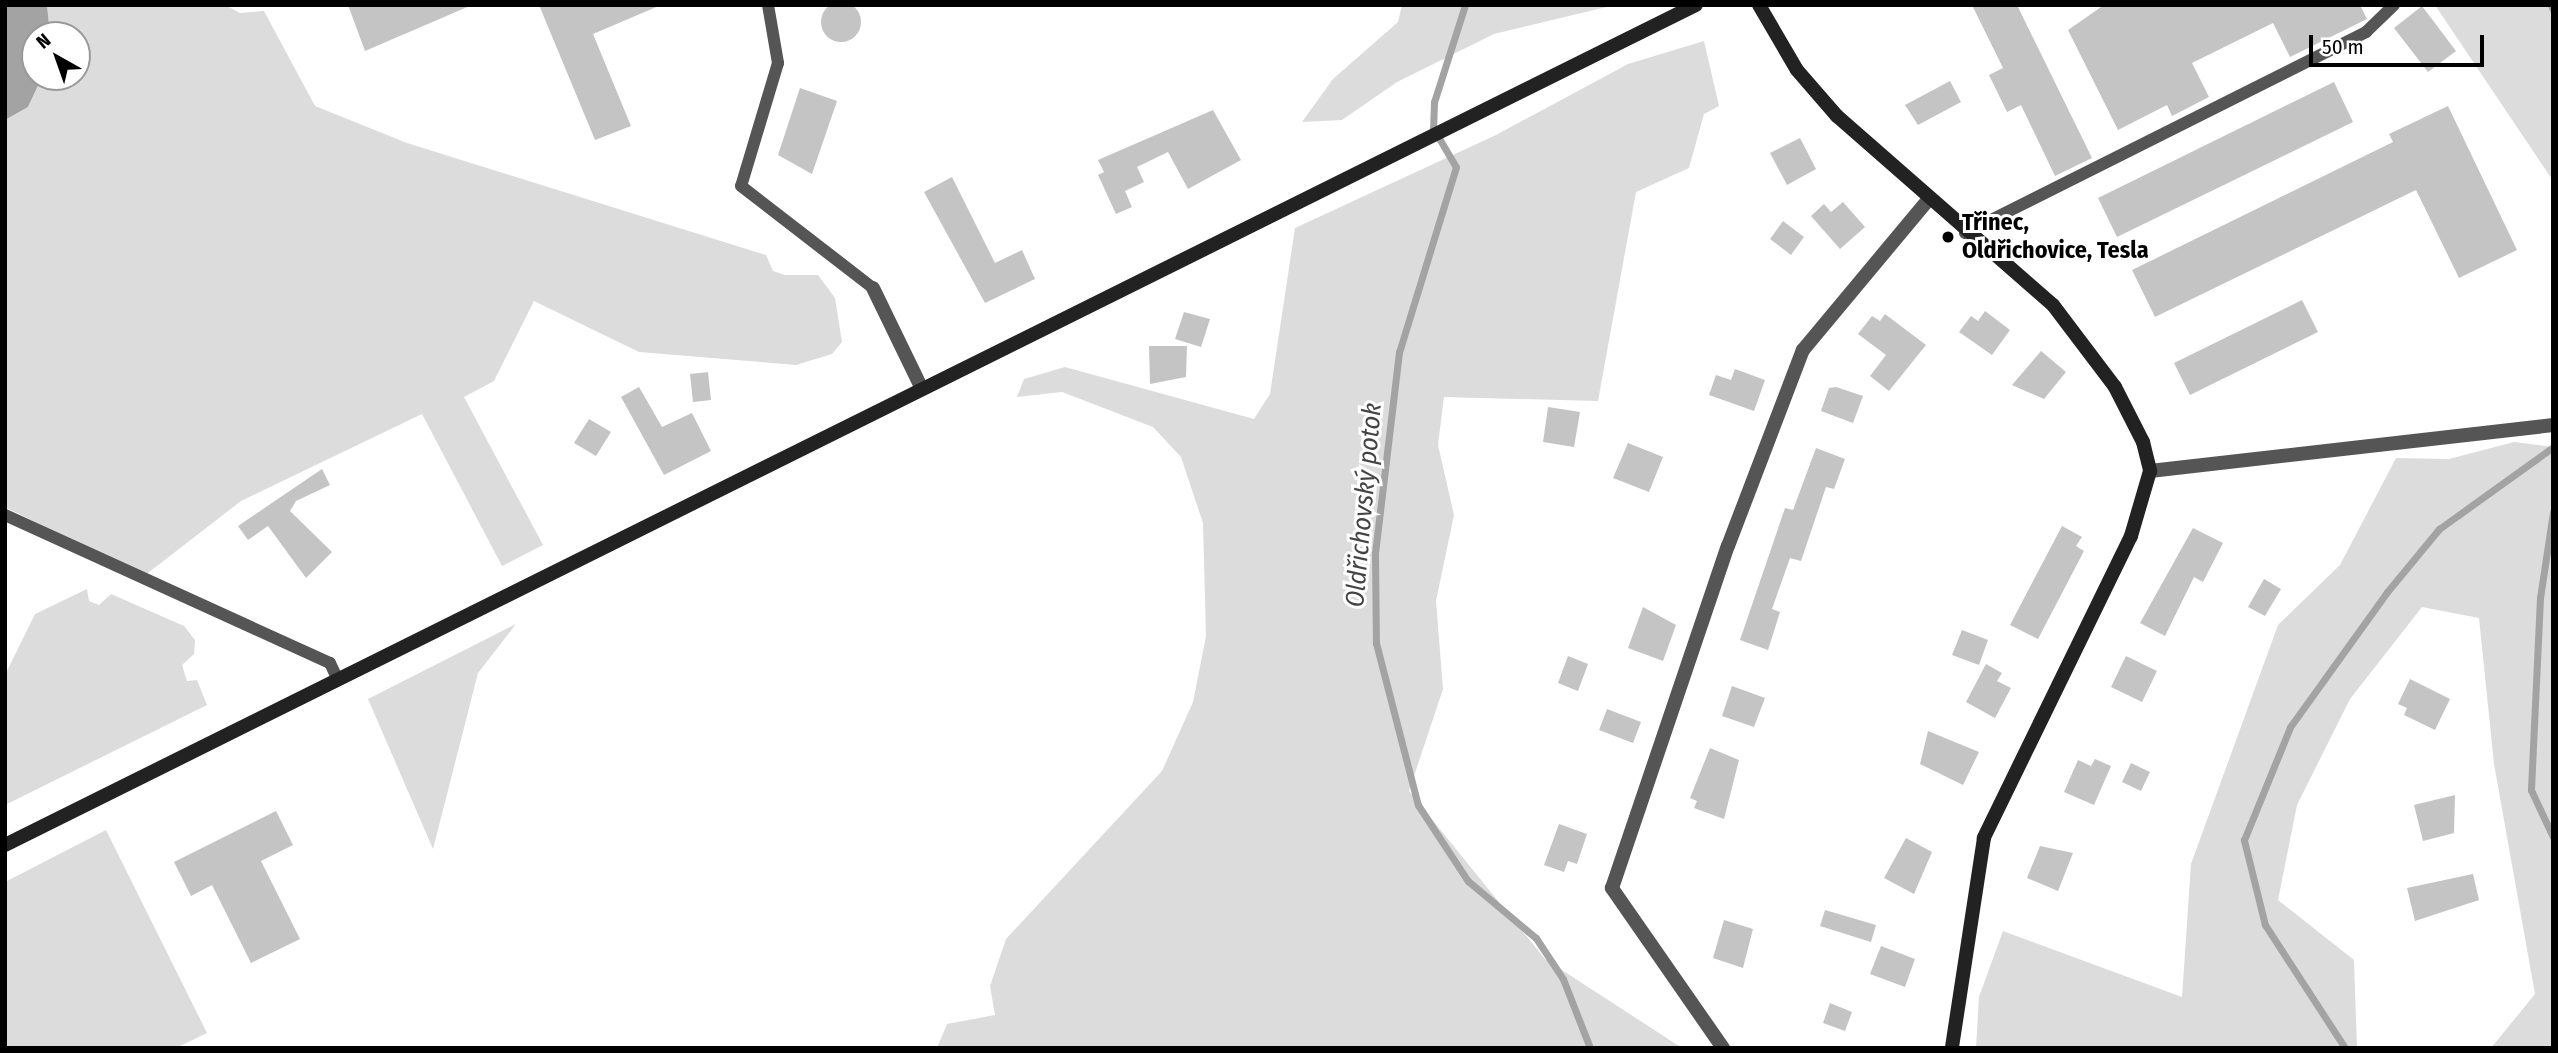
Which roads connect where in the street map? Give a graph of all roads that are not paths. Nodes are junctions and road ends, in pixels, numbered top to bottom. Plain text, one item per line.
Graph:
1 (768, 5) edge
2 (1696, 5) edge
3 (1759, 5) edge
4 (2394, 5) edge
5 (1928, 200) junction
6 (1965, 233) junction
7 (873, 288) joint
8 (921, 387) junction
9 (2553, 425) edge
10 (2150, 471) junction
11 (5, 516) edge
12 (337, 678) junction
13 (5, 845) edge
14 (1723, 1048) edge
15 (1951, 1048) edge

1 - 7 lane
2 - 8 main road
3 - 5 main road
4 - 6 lane
5 - 6 main road
5 - 14 street
6 - 10 main road
7 - 8 street
8 - 12 main road
9 - 10 street
10 - 15 main road
11 - 12 lane
12 - 13 main road

